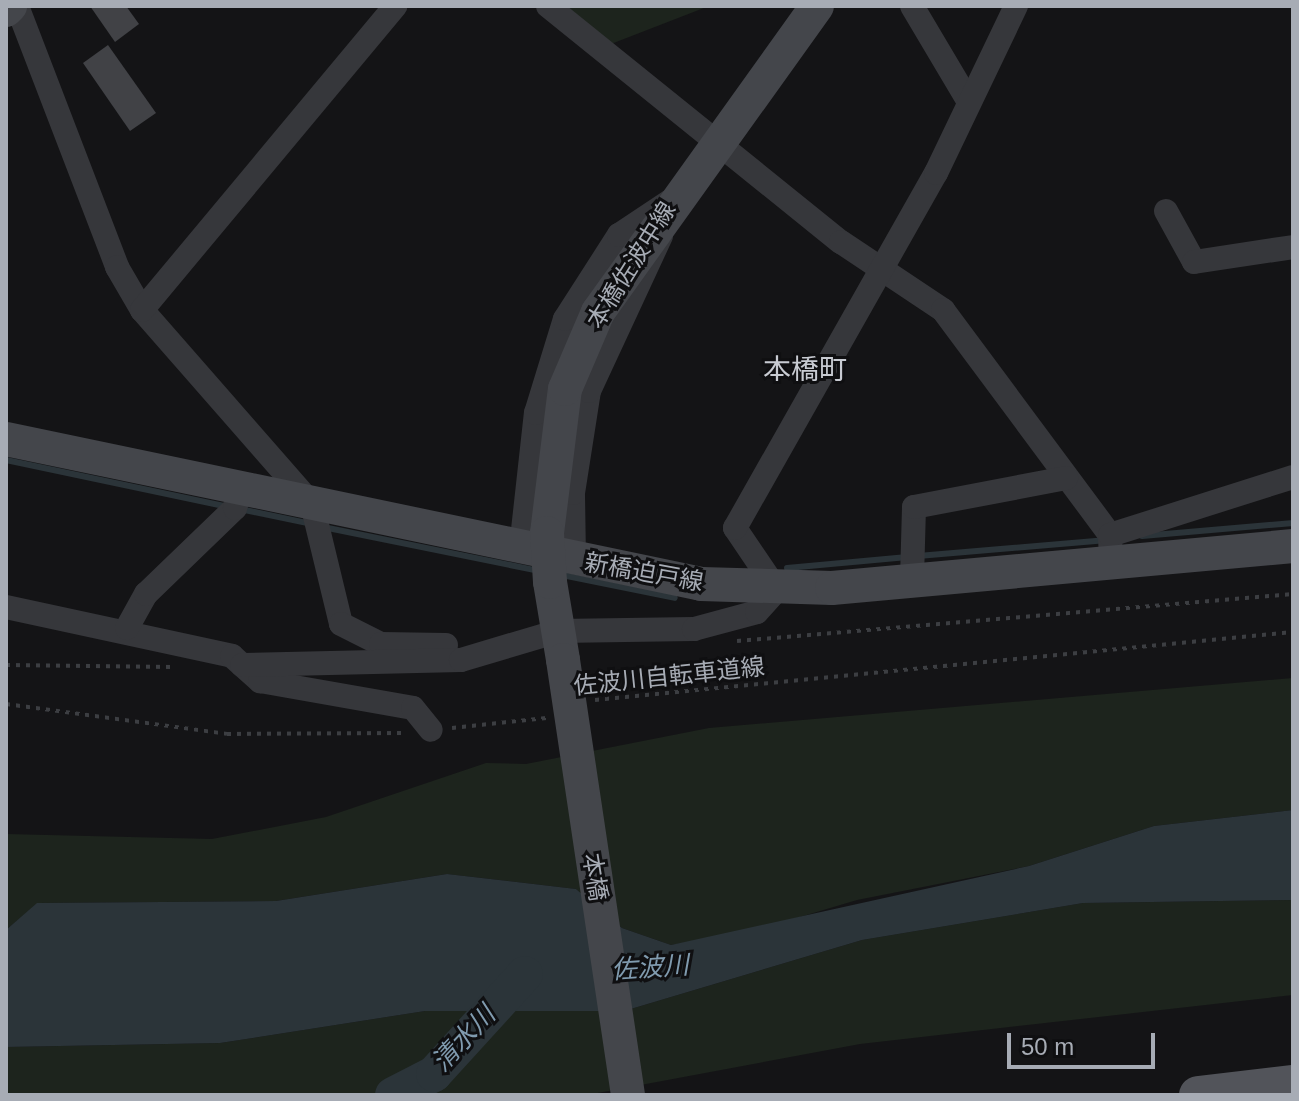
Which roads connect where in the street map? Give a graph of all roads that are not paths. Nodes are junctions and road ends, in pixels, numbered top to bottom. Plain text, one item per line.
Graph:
1 (17, 6) edge
2 (395, 6) edge
3 (548, 6) edge
4 (817, 6) edge
5 (912, 6) edge
6 (1016, 6) edge
7 (969, 102) junction
8 (719, 138) junction
9 (672, 200) junction
10 (1166, 211) dead end
11 (1293, 247) edge
12 (882, 270) junction
13 (142, 310) junction
14 (6, 439) edge
15 (1293, 477) edge
16 (1066, 478) junction
17 (241, 489) junction
18 (312, 504) junction
19 (534, 541) junction
20 (1293, 546) edge
21 (1111, 548) junction
22 (574, 559) junction
23 (912, 579) junction
24 (777, 590) junction
25 (6, 607) edge
26 (127, 628) junction
27 (620, 634) junction
28 (508, 642) junction
29 (560, 645) junction
30 (658, 649) dead end
31 (242, 665) junction
32 (431, 730) road end
33 (1293, 1084) edge
34 (628, 1095) edge
35 (1198, 1095) edge

1 - 13 street
2 - 13 street
3 - 8 street
4 - 8 street, 本橋佐波中線
5 - 7 street
6 - 7 street
7 - 12 street
8 - 9 street, 本橋佐波中線
8 - 12 street
9 - 19 street, 本橋佐波中線
9 - 22 street
10 - 11 street
12 - 16 street
12 - 24 street
13 - 18 street
14 - 17 street, 新橋迫戸線
15 - 21 street
16 - 21 street
16 - 23 street
17 - 18 street, 新橋迫戸線
17 - 26 street
18 - 19 street, 新橋迫戸線
18 - 28 street
19 - 22 street, 新橋迫戸線
19 - 29 street, 本橋佐波中線, bridge
20 - 21 street, 新橋迫戸線
21 - 23 street, 新橋迫戸線
22 - 24 street, 新橋迫戸線
23 - 24 street, 新橋迫戸線
24 - 27 street
25 - 26 street
26 - 31 street
27 - 29 street
27 - 30 street
28 - 29 street
28 - 31 street
29 - 34 street, 本橋, bridge
31 - 32 street
33 - 35 main road

